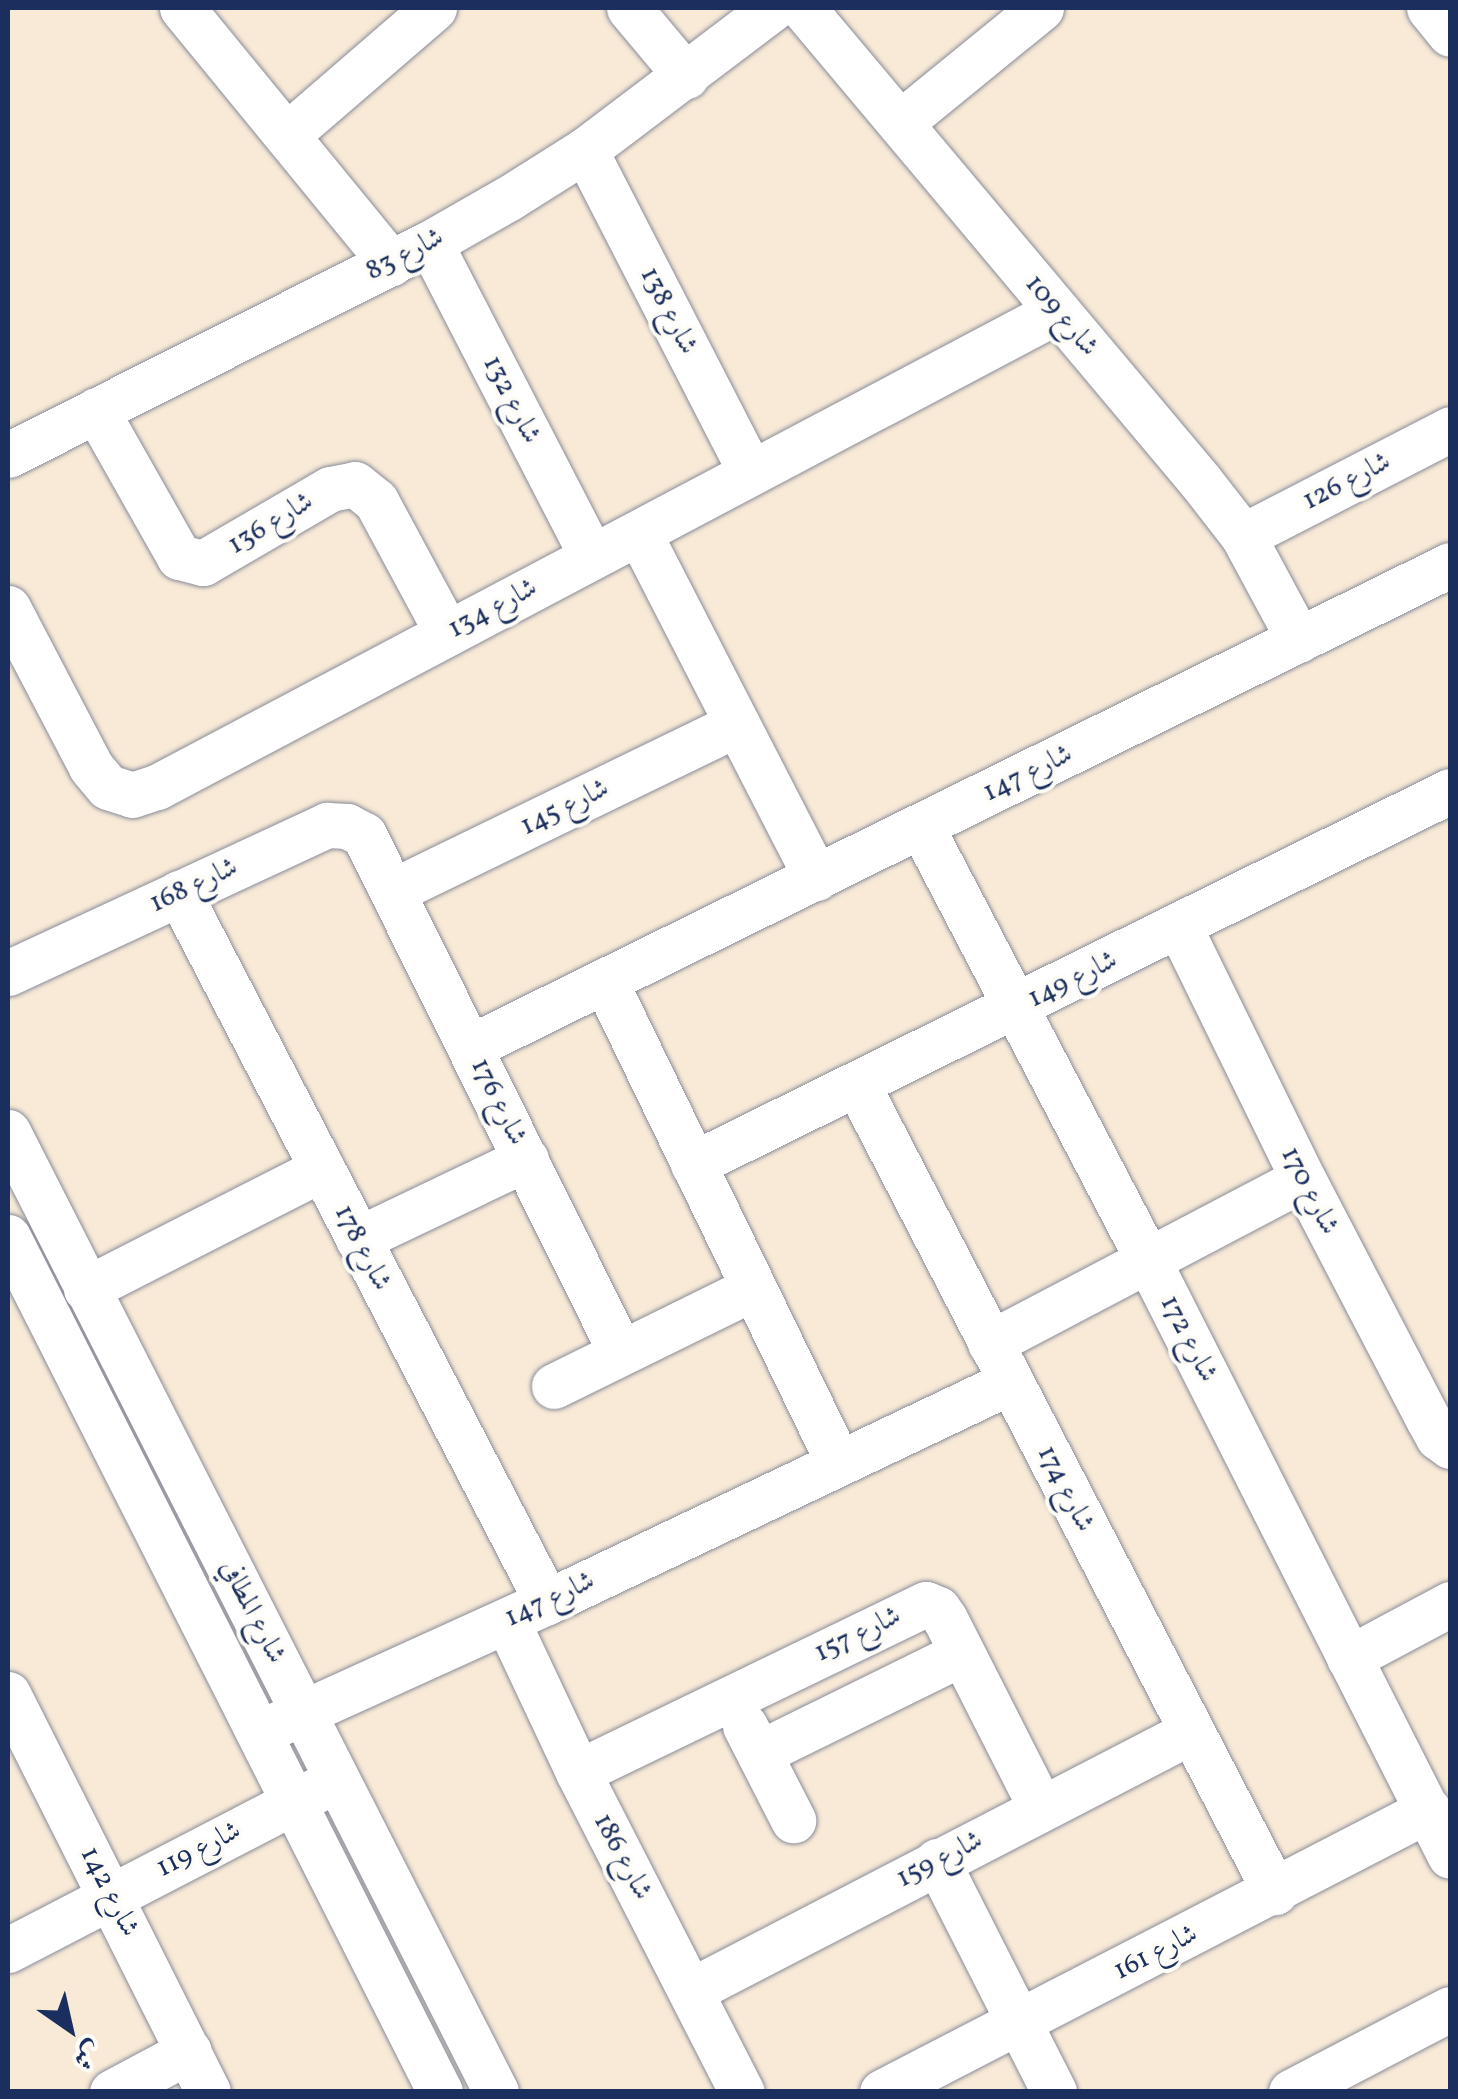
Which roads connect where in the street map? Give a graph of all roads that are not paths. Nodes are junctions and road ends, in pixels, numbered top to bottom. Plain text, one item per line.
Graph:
1 (182, 8) edge
2 (628, 8) edge
3 (773, 8) edge
4 (802, 8) edge
5 (1041, 8) edge
6 (1429, 8) edge
7 (419, 12) edge
8 (1450, 34) edge
9 (686, 76) junction
10 (900, 123) junction
11 (288, 134) junction
12 (585, 150) junction
13 (410, 253) junction
14 (1057, 311) junction
15 (96, 410) junction
16 (1450, 429) edge
17 (8, 455) edge
18 (751, 473) junction
19 (638, 532) junction
20 (1243, 536) junction
21 (592, 557) junction
22 (1450, 566) edge
23 (8, 608) edge
24 (447, 634) junction
25 (1299, 640) junction
26 (737, 724) junction
27 (1450, 791) edge
28 (921, 826) junction
29 (384, 872) junction
30 (816, 878) junction
31 (179, 893) junction
32 (1180, 928) junction
33 (8, 973) edge
34 (604, 981) junction
35 (1014, 1008) junction
36 (470, 1046) junction
37 (857, 1084) junction
38 (8, 1132) edge
39 (526, 1159) junction
40 (693, 1164) junction
41 (322, 1169) junction
42 (1302, 1179) junction
43 (8, 1237) edge
44 (358, 1239) junction
45 (1147, 1258) junction
46 (753, 1288) junction
47 (86, 1289) junction
48 (621, 1352) junction
49 (1000, 1362) junction
50 (554, 1386) dead end
51 (1450, 1446) edge
52 (838, 1462) junction
53 (1450, 1604) edge
54 (527, 1611) junction
55 (962, 1653) junction
56 (1348, 1658) junction
57 (8, 1694) edge
58 (731, 1698) junction
59 (303, 1713) junction
60 (259, 1732) junction
61 (1190, 1732) junction
62 (759, 1753) junction
63 (23, 1762) edge
64 (578, 1772) junction
65 (338, 1779) junction
66 (294, 1802) junction
67 (1041, 1808) junction
68 (1428, 1810) junction
69 (793, 1820) dead end
70 (1450, 1856) edge
71 (937, 1861) junction
72 (1275, 1892) junction
73 (112, 1895) junction
74 (8, 1950) edge
75 (692, 1990) junction
76 (1450, 2008) edge
77 (1018, 2024) junction
78 (188, 2052) junction
79 (112, 2092) edge
80 (208, 2092) edge
81 (440, 2092) edge
82 (496, 2092) edge
83 (742, 2092) edge
84 (882, 2092) edge
85 (1054, 2092) edge
86 (1291, 2092) edge

1 - 11 street, شارع 132
2 - 9 street
3 - 9 street, شارع 83
4 - 10 street, شارع 109
5 - 10 street
6 - 8 street
7 - 11 street
9 - 12 street, شارع 83
10 - 14 street, شارع 109
11 - 13 street, شارع 132
12 - 13 street, شارع 83
12 - 18 street, شارع 138
13 - 15 street, شارع 83
13 - 21 street, شارع 132
14 - 18 street, شارع 134
14 - 20 street, شارع 109
15 - 17 street, شارع 83
15 - 24 street, شارع 136
16 - 20 street, شارع 126
18 - 19 street, شارع 134
19 - 21 street, شارع 134
19 - 26 street
20 - 25 street, شارع 109
21 - 24 street, شارع 134
22 - 25 street, شارع 147
23 - 24 street, شارع 134
25 - 28 street, شارع 147
26 - 29 street, شارع 145
26 - 30 street
27 - 32 street, شارع 149
28 - 30 street, شارع 147
28 - 35 street, شارع 172
29 - 31 street, شارع 168
29 - 36 street, شارع 176
30 - 34 street, شارع 147
31 - 33 street, شارع 168
31 - 41 street, شارع 178
32 - 35 street, شارع 149
32 - 42 street, شارع 170
34 - 36 street, شارع 147
34 - 40 street
35 - 37 street, شارع 149
35 - 45 street, شارع 172
36 - 39 street, شارع 176
37 - 40 street, شارع 149
37 - 49 street, شارع 174
38 - 47 street, شارع المطافي
39 - 44 street
39 - 48 street, شارع 176
40 - 46 street
41 - 44 street, شارع 178
41 - 47 street
42 - 45 street, شارع 147
42 - 51 street, شارع 170
43 - 60 street, شارع المطافي
44 - 54 street, شارع 178
45 - 49 street, شارع 147
45 - 56 street, شارع 172
46 - 48 street
46 - 52 street
47 - 59 street, شارع المطافي
48 - 50 street
49 - 52 street, شارع 147
49 - 61 street, شارع 174
52 - 54 street, شارع 147
53 - 56 street
54 - 59 street, شارع 147
54 - 64 street, شارع 186
55 - 58 street, شارع 157
55 - 62 street
55 - 67 street, شارع 157
56 - 68 street, شارع 172
57 - 63 street, شارع 142
58 - 62 street
58 - 64 street, شارع 157
59 - 60 street, شارع 147
59 - 65 street, شارع المطافي
60 - 66 street, شارع المطافي
61 - 67 street, شارع 159
61 - 72 street, شارع 174
62 - 69 street
63 - 73 street, شارع 142
64 - 75 street, شارع 186
65 - 66 street, شارع 119
65 - 82 street, شارع المطافي
66 - 73 street, شارع 119
66 - 81 street, شارع المطافي
67 - 71 street, شارع 159
68 - 70 street, شارع 172
68 - 72 street, شارع 161
71 - 75 street, شارع 159
71 - 77 street
72 - 77 street, شارع 161
73 - 74 street, شارع 119
73 - 78 street, شارع 142
75 - 83 street, شارع 186
76 - 86 street
77 - 84 street, شارع 161
77 - 85 street
78 - 79 street
78 - 80 street, شارع 142

